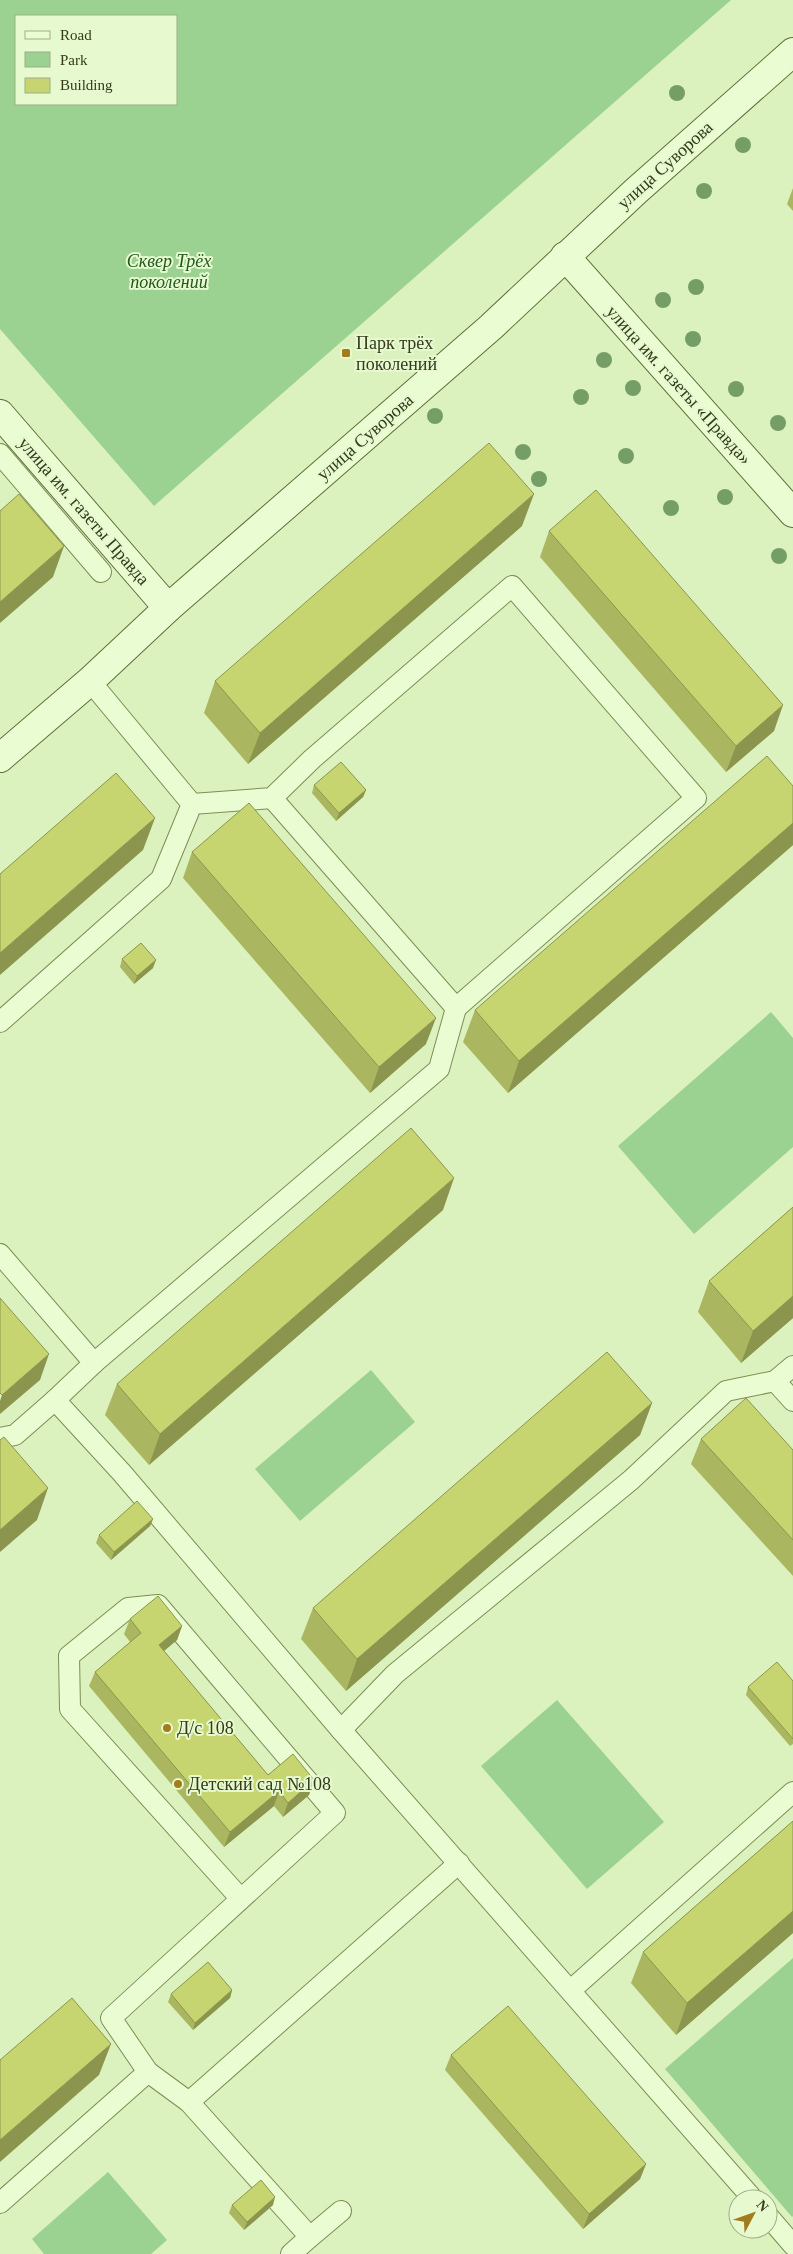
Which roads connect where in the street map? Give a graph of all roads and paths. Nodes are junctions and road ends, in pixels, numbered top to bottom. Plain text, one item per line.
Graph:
1 (793, 52) edge
2 (564, 256) junction
3 (0, 414) edge
4 (0, 454) edge
5 (793, 513) edge
6 (101, 572) dead end
7 (168, 608) junction
8 (90, 681) junction
9 (0, 758) edge
10 (272, 798) junction
11 (192, 804) junction
12 (456, 1008) junction
13 (0, 1022) edge
14 (0, 1254) edge
15 (94, 1363) junction
16 (793, 1366) edge
17 (775, 1381) junction
18 (55, 1400) junction
19 (793, 1401) edge
20 (0, 1438) edge
21 (341, 1730) junction
22 (793, 1792) edge
23 (459, 1863) junction
24 (241, 1899) junction
25 (571, 1990) junction
26 (148, 2072) junction
27 (188, 2102) junction
28 (744, 2189) edge
29 (0, 2203) edge
30 (341, 2211) dead end
31 (778, 2228) edge
32 (310, 2237) junction
33 (793, 2245) edge
34 (291, 2254) edge

1 - 2 main road, улица Суворова
2 - 5 main road, улица им. газеты «Правда»
2 - 7 main road, улица Суворова
3 - 7 main road, улица им. газеты Правда
4 - 6 lane
7 - 8 main road, улица Суворова
8 - 9 main road, улица Суворова
8 - 11 lane
10 - 11 lane
10 - 12 lane
10 - 12 lane
11 - 13 lane
12 - 15 lane
14 - 15 lane
15 - 18 lane
16 - 17 lane
17 - 19 lane
17 - 21 lane
18 - 20 lane
18 - 21 lane
21 - 23 lane
22 - 25 lane
23 - 25 lane
23 - 27 lane
24 - 24 lane
24 - 26 lane
25 - 28 lane
26 - 27 lane
26 - 29 lane
27 - 32 lane
30 - 32 lane
31 - 33 lane
32 - 34 lane

